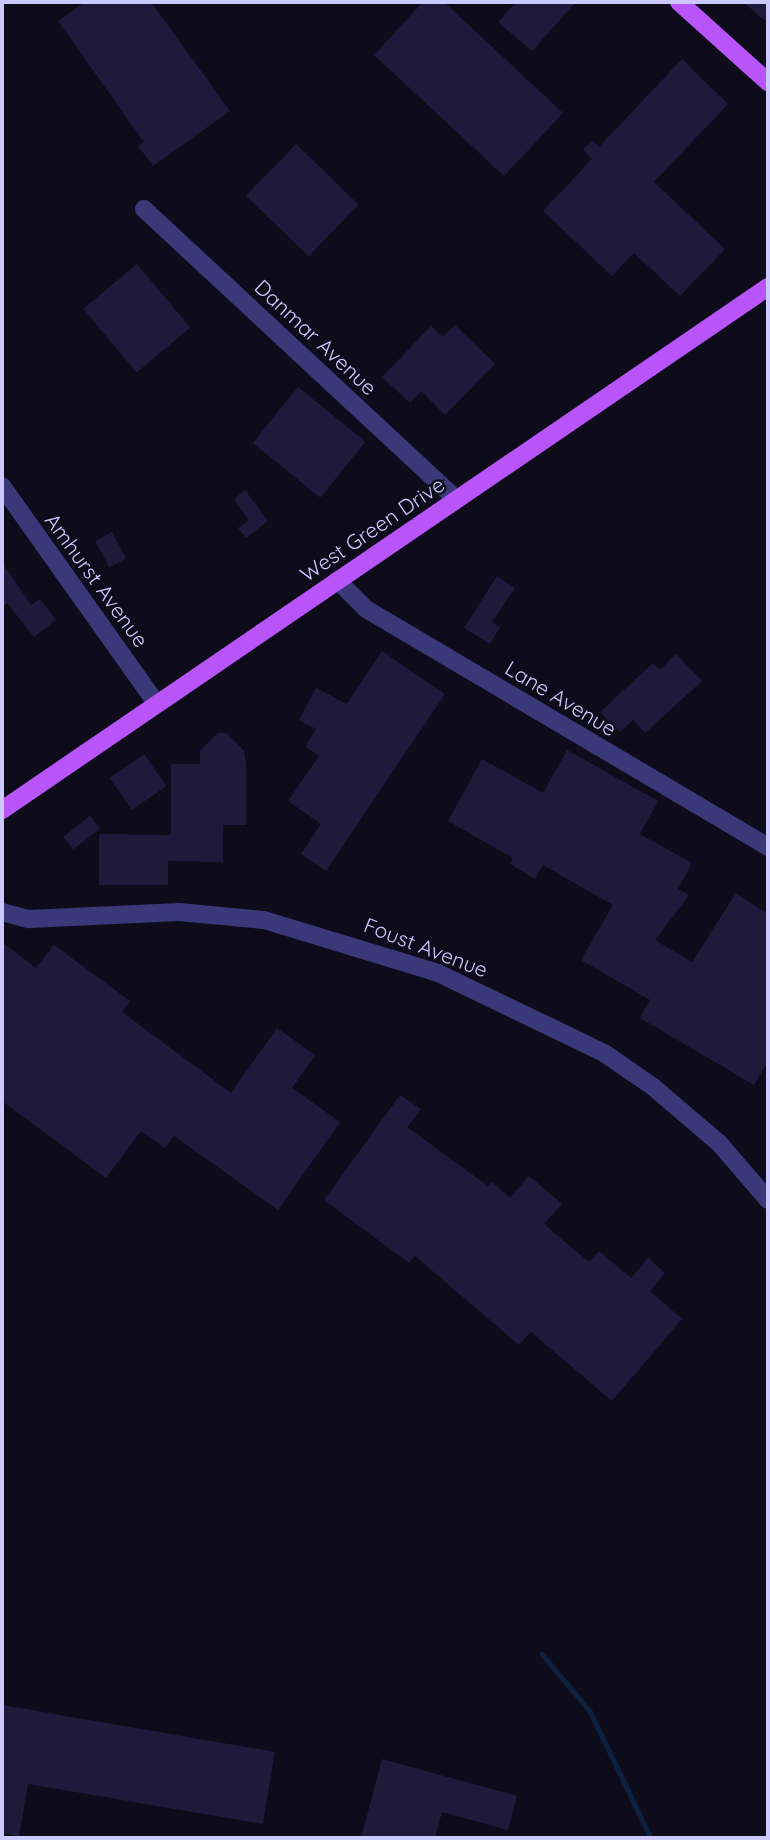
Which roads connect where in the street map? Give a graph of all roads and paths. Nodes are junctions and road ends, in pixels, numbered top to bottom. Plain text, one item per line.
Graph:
1 (679, 2) edge
2 (768, 82) edge
3 (144, 209) dead end
4 (768, 287) edge
5 (2, 486) edge
6 (456, 499) junction
7 (337, 580) junction
8 (155, 701) junction
9 (2, 810) edge
10 (768, 847) edge
11 (2, 912) edge
12 (768, 1199) edge

1 - 2 main road
3 - 6 street, Danmar Avenue
4 - 6 main road, West Green Drive
5 - 8 street, Amhurst Avenue
6 - 7 main road, West Green Drive
7 - 8 main road, West Green Drive
7 - 10 street, Lane Avenue
8 - 9 main road, West Green Drive
11 - 12 street, Foust Avenue

